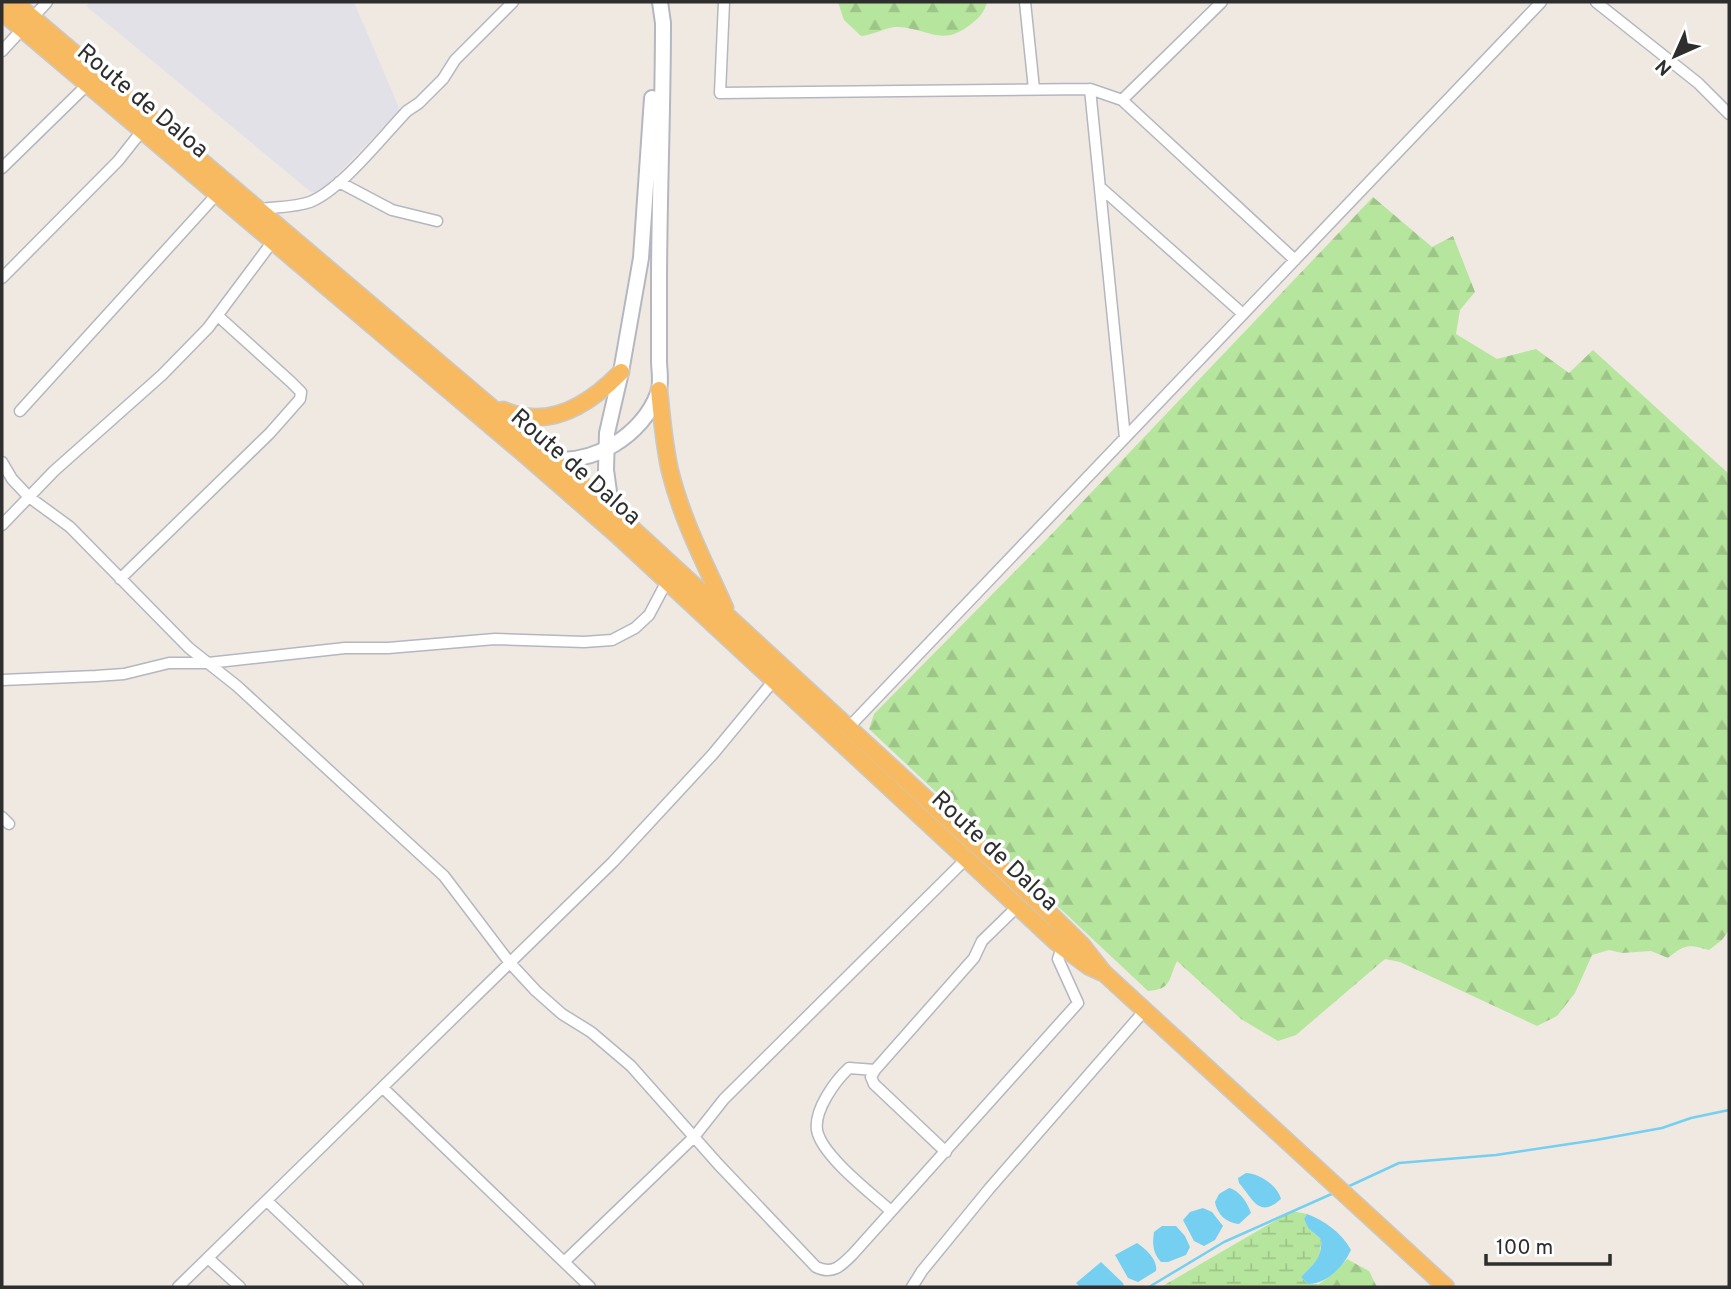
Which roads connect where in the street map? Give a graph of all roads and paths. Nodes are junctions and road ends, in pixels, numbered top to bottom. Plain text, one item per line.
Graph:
1 (14, 2) edge
2 (47, 2) edge
3 (513, 2) edge
4 (724, 2) edge
5 (1026, 2) edge
6 (1222, 2) edge
7 (1541, 2) edge
8 (1596, 2) edge
9 (660, 4) edge
10 (2, 12) edge
11 (33, 17) junction
12 (22, 29) junction
13 (2, 51) edge
14 (87, 85) junction
15 (1034, 89) junction
16 (1090, 89) junction
17 (1122, 100) junction
18 (1729, 114) edge
19 (141, 132) junction
20 (2, 168) edge
21 (339, 182) junction
22 (1100, 187) junction
23 (217, 194) junction
24 (261, 209) junction
25 (437, 221) dead end
26 (273, 241) junction
27 (1295, 260) junction
28 (2, 278) edge
29 (1243, 314) junction
30 (218, 316) junction
31 (621, 372) junction
32 (659, 390) junction
33 (489, 404) junction
34 (20, 411) dead end
35 (1125, 438) junction
36 (606, 449) junction
37 (523, 453) junction
38 (554, 459) junction
39 (2, 462) edge
40 (29, 497) junction
41 (610, 508) junction
42 (2, 525) edge
43 (616, 534) junction
44 (120, 579) junction
45 (667, 580) junction
46 (728, 617) junction
47 (208, 663) junction
48 (775, 679) junction
49 (2, 680) edge
50 (849, 727) junction
51 (967, 858) junction
52 (1018, 906) junction
53 (1062, 947) junction
54 (510, 963) junction
55 (1104, 973) junction
56 (1145, 1010) junction
57 (874, 1070) junction
58 (383, 1088) junction
59 (694, 1137) junction
60 (946, 1152) junction
61 (267, 1201) junction
62 (891, 1211) junction
63 (208, 1258) junction
64 (564, 1262) junction
65 (178, 1287) edge
66 (240, 1287) edge
67 (358, 1287) edge
68 (590, 1287) edge
69 (912, 1287) edge
70 (1446, 1287) edge

1 - 11 highway, Route de Daloa
2 - 11 street
3 - 21 street
4 - 15 street
5 - 15 street
6 - 17 street
7 - 27 street
8 - 18 street
9 - 31 main road
9 - 32 main road
10 - 12 highway, Route de Daloa
11 - 12 street
11 - 24 highway, Route de Daloa
12 - 13 street
12 - 14 highway, Route de Daloa
14 - 19 highway, Route de Daloa
14 - 20 street
15 - 16 street
16 - 17 street
16 - 22 street
17 - 27 street
19 - 23 highway, Route de Daloa
19 - 28 street
21 - 24 street
21 - 25 street
22 - 29 street
22 - 35 street
23 - 26 highway, Route de Daloa
23 - 34 street
24 - 33 highway, Route de Daloa
26 - 30 street
26 - 37 highway, Route de Daloa
27 - 29 street
29 - 35 street
30 - 40 street
30 - 44 street
31 - 33 highway
31 - 36 main road
32 - 36 main road
32 - 46 highway
33 - 38 highway, Route de Daloa
35 - 50 street
36 - 38 main road
36 - 41 main road
37 - 38 main road
37 - 43 highway, Route de Daloa
38 - 41 highway, Route de Daloa
39 - 40 street
40 - 42 street
40 - 44 street
41 - 43 main road
41 - 46 highway, Route de Daloa
43 - 45 highway, Route de Daloa
44 - 47 street
45 - 47 street
45 - 48 highway, Route de Daloa
46 - 50 highway, Route de Daloa
47 - 49 street
47 - 54 street
48 - 51 highway, Route de Daloa
48 - 54 street
50 - 55 highway, Route de Daloa
51 - 52 highway, Route de Daloa
51 - 59 street
52 - 53 highway, Route de Daloa
52 - 57 street
53 - 55 highway, Route de Daloa
53 - 60 street
54 - 58 street
54 - 59 street
55 - 56 highway
56 - 69 street
56 - 70 highway
57 - 60 street
57 - 62 street
58 - 61 street
58 - 64 street
59 - 62 street
59 - 64 street
60 - 62 street
61 - 63 street
61 - 67 street
63 - 65 street
63 - 66 street
64 - 68 street

